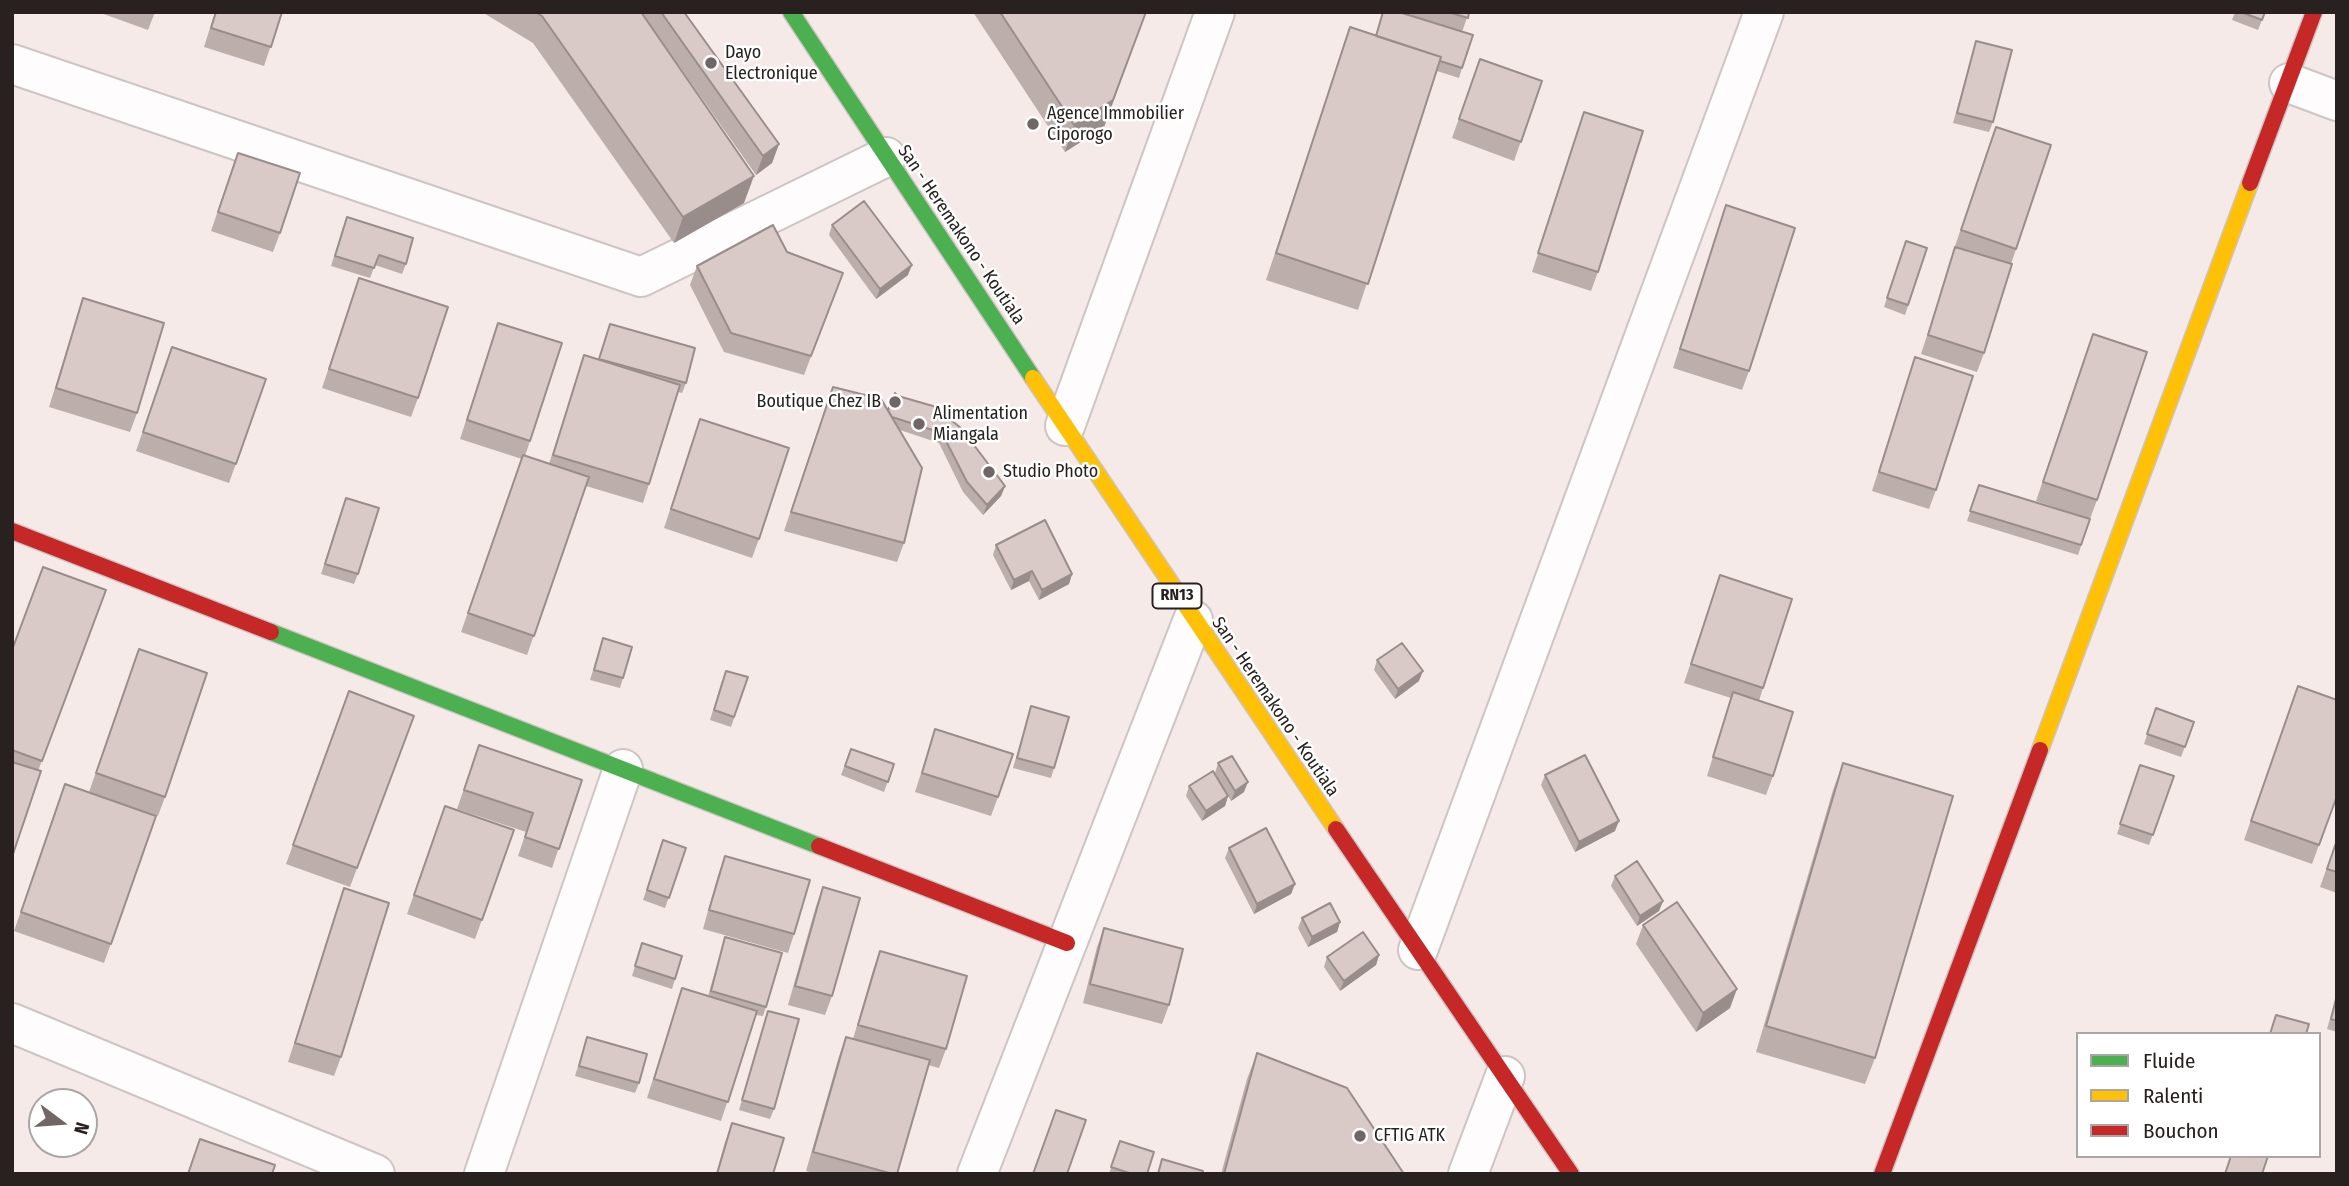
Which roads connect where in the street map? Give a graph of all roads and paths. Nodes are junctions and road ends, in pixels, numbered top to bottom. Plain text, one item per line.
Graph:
1 (791, 12) edge
2 (1215, 12) edge
3 (1764, 12) edge
4 (2314, 12) edge
5 (12, 64) edge
6 (2289, 83) junction
7 (2337, 101) edge
8 (886, 157) junction
9 (1066, 426) junction
10 (12, 531) edge
11 (1193, 620) junction
12 (622, 769) junction
13 (1067, 943) junction
14 (1418, 950) junction
15 (12, 1023) edge
16 (1505, 1076) junction
17 (375, 1174) edge
18 (484, 1174) edge
19 (977, 1174) edge
20 (1468, 1174) edge
21 (1571, 1174) edge
22 (1882, 1174) edge

1 - 8 street, San - Heremakono - Koutiala / RN13
2 - 9 street
3 - 14 street
4 - 6 street
5 - 8 street
6 - 7 street
6 - 22 street
8 - 9 street, San - Heremakono - Koutiala / RN13
9 - 11 street, San - Heremakono - Koutiala / RN13
10 - 12 street
11 - 13 street
11 - 14 street, San - Heremakono - Koutiala / RN13
12 - 13 street
12 - 18 street
13 - 19 street
14 - 16 street, San - Heremakono - Koutiala / RN13
15 - 17 street
16 - 20 street
16 - 21 street, San - Heremakono - Koutiala / RN13

